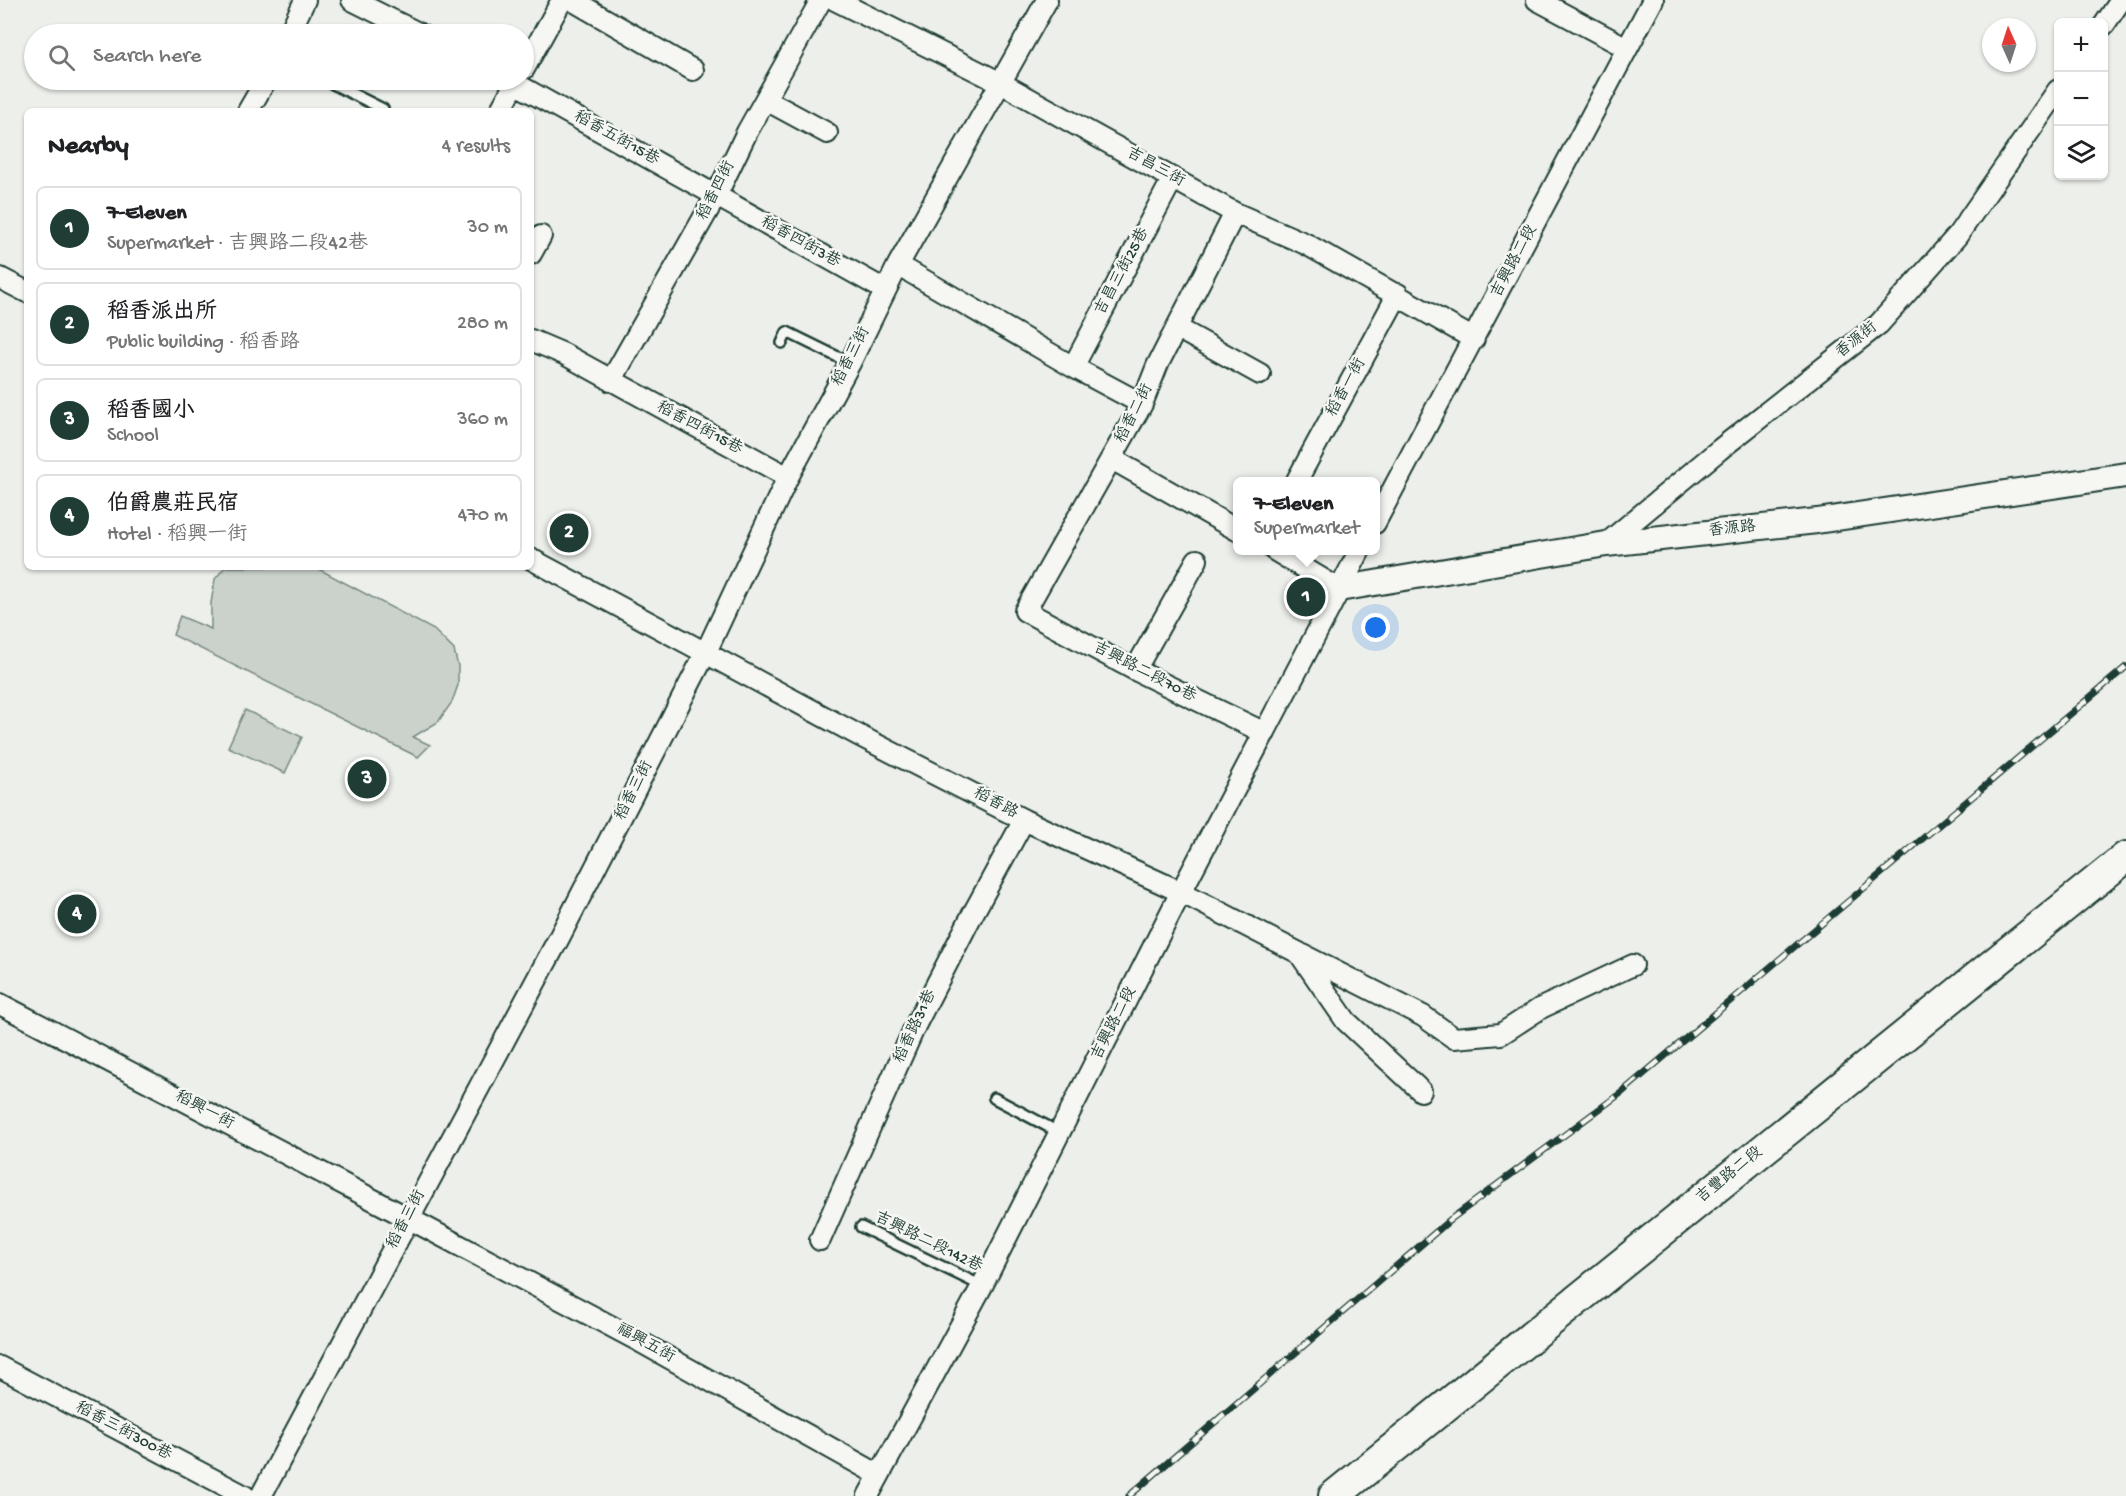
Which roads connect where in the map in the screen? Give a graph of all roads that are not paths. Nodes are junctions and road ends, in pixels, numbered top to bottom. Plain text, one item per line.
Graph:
1 (305, 0) edge
2 (352, 0) edge
3 (562, 0) edge
4 (572, 0) edge
5 (821, 0) edge
6 (835, 0) edge
7 (1047, 0) edge
8 (1537, 0) edge
9 (1653, 0) edge
10 (2121, 0) edge
11 (2108, 18) edge
12 (294, 24) edge
13 (400, 24) edge
14 (534, 47) edge
15 (1628, 48) junction
16 (693, 70) dead end
17 (1001, 83) junction
18 (534, 89) edge
19 (260, 90) edge
20 (345, 90) edge
21 (510, 90) edge
22 (2054, 96) edge
23 (766, 100) junction
24 (250, 108) edge
25 (380, 108) edge
26 (501, 108) edge
27 (827, 133) dead end
28 (1173, 177) junction
29 (716, 196) junction
30 (1235, 213) junction
31 (541, 236) dead end
32 (534, 249) edge
33 (898, 265) junction
34 (0, 278) edge
35 (24, 290) edge
36 (885, 290) junction
37 (1398, 294) junction
38 (1177, 328) junction
39 (1474, 339) junction
40 (534, 341) edge
41 (782, 343) dead end
42 (850, 363) junction
43 (1072, 367) junction
44 (1260, 374) dead end
45 (611, 381) junction
46 (1142, 404) junction
47 (1112, 459) junction
48 (2126, 475) edge
49 (788, 477) junction
50 (1299, 477) edge
51 (1380, 514) edge
52 (1233, 528) edge
53 (1606, 544) junction
54 (1282, 555) edge
55 (1357, 555) edge
56 (1197, 560) dead end
57 (534, 561) edge
58 (1340, 589) junction
59 (1025, 610) joint
60 (706, 652) junction
61 (1135, 670) junction
62 (1265, 733) junction
63 (1024, 820) junction
64 (2126, 857) edge
65 (1181, 892) junction
66 (1299, 953) junction
67 (1633, 965) dead end
68 (0, 1004) edge
69 (1421, 1091) dead end
70 (994, 1098) dead end
71 (1060, 1133) junction
72 (408, 1218) junction
73 (861, 1227) dead end
74 (820, 1240) dead end
75 (982, 1286) junction
76 (0, 1368) edge
77 (879, 1474) junction
78 (245, 1496) edge
79 (261, 1496) edge
80 (868, 1496) edge
81 (1334, 1496) edge

1 - 12 street
2 - 13 street
3 - 14 street
4 - 16 street
5 - 23 street, 稻香四街
6 - 17 street, 吉昌三街
7 - 17 street, 稻香三街
8 - 15 street
9 - 15 street, 吉興路二段
10 - 11 street
15 - 39 street, 吉興路二段
17 - 28 street, 吉昌三街
17 - 33 street, 稻香三街
18 - 29 street, 稻香五街15巷
19 - 24 street
20 - 25 lane
21 - 26 street
22 - 53 street, 香源街
23 - 27 street
23 - 29 street, 稻香四街
28 - 30 street, 吉昌三街
28 - 43 street, 吉昌三街25巷
29 - 36 street, 稻香四街3巷
29 - 45 street, 稻香四街
30 - 37 street, 吉昌三街
30 - 38 street, 稻香二街
31 - 32 street
33 - 36 street, 稻香三街
33 - 43 street
34 - 35 street
36 - 42 street, 稻香三街
37 - 39 street, 吉昌三街
37 - 50 street, 稻香一街
38 - 44 street
38 - 46 street, 稻香二街
39 - 51 street, 吉興路二段
40 - 45 street, 稻香四街15巷
41 - 42 lane
42 - 49 street, 稻香三街
43 - 46 street
45 - 49 street, 稻香四街15巷
46 - 47 street, 稻香二街
47 - 52 street
47 - 59 street, 稻香二街
48 - 53 street, 香源路
49 - 60 street, 稻香三街
53 - 58 street, 香源路
54 - 58 street
55 - 58 street, 吉興路二段
56 - 61 street
57 - 60 street, 稻香路
58 - 62 street, 吉興路二段
59 - 61 street, 吉興路二段70巷
60 - 63 street, 稻香路
60 - 72 street, 稻香三街
61 - 62 street, 吉興路二段70巷
62 - 65 street, 吉興路二段
63 - 65 street, 稻香路
63 - 74 street, 稻香路31巷
64 - 81 main road, 吉豐路二段
65 - 66 street, 稻香路
65 - 71 street, 吉興路二段
66 - 67 street
66 - 69 street, 稻香路
68 - 72 street, 稻興一街
70 - 71 lane
71 - 75 street, 吉興路二段
72 - 77 street, 福興五街
72 - 79 street, 稻香三街
73 - 75 lane, 吉興路二段142巷
75 - 77 street, 吉興路二段
76 - 78 street, 稻香三街300巷
77 - 80 street, 吉興路二段

